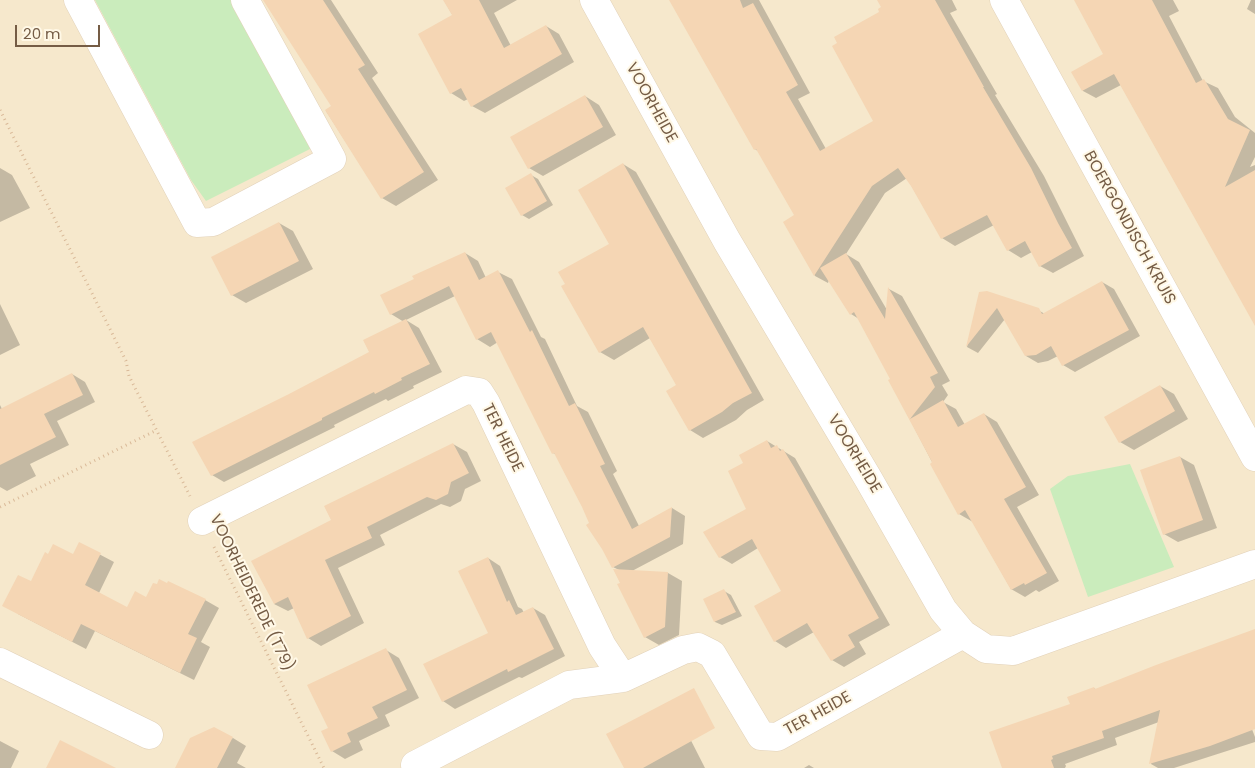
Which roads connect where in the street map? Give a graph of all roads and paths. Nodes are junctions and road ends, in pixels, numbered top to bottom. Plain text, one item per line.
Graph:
1 (78, 0) edge
2 (246, 0) edge
3 (594, 0) edge
4 (1004, 0) edge
5 (0, 110) edge
6 (157, 430) junction
7 (1255, 456) edge
8 (0, 507) edge
9 (202, 521) junction
10 (1255, 564) edge
11 (963, 634) junction
12 (0, 662) edge
13 (623, 678) junction
14 (149, 735) dead end
15 (415, 765) dead end
16 (324, 768) edge

1 - 2 street
3 - 11 street, VOORHEIDE
4 - 7 street, BOERGONDISCH KRUIS
5 - 6 path, VOORHEIDEREDE (T79)
6 - 8 path
6 - 9 path, VOORHEIDEREDE (T79)
9 - 13 street, TER HEIDE
9 - 16 path, VOORHEIDEREDE (T79)
10 - 11 street, VOORHEIDE
11 - 13 street, TER HEIDE
12 - 14 street
13 - 15 street, TER HEIDE

